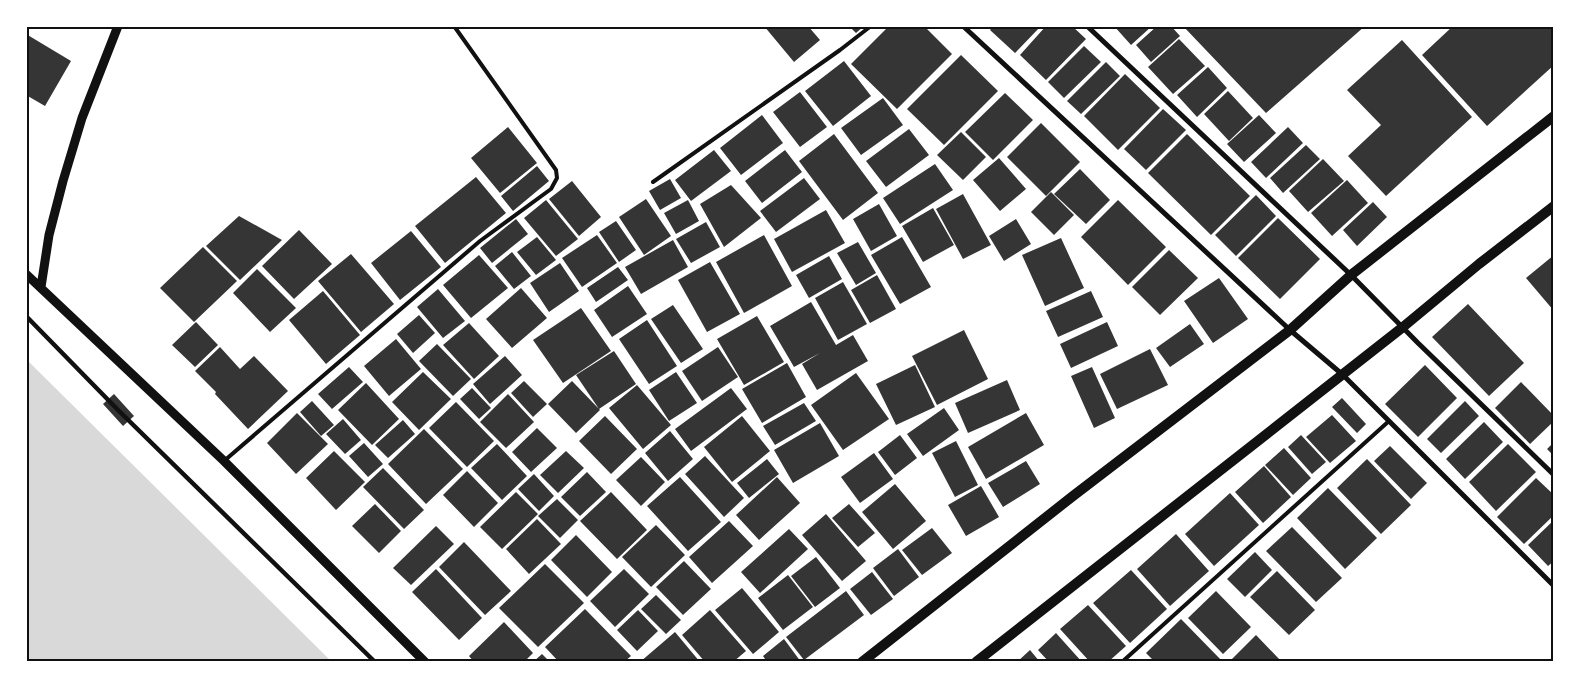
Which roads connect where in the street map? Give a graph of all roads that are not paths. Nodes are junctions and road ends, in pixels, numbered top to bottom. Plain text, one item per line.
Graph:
1 (118, 26) edge
2 (454, 26) edge
3 (871, 26) edge
4 (963, 26) edge
5 (1086, 26) edge
6 (1554, 116) edge
7 (654, 182) dead end
8 (1554, 206) edge
9 (26, 274) edge
10 (1352, 275) junction
11 (40, 288) junction
12 (26, 316) edge
13 (1403, 327) junction
14 (1290, 330) junction
15 (1343, 374) junction
16 (1389, 421) junction
17 (224, 461) junction
18 (1554, 475) edge
19 (1554, 586) edge
20 (375, 662) edge
21 (425, 662) edge
22 (862, 662) edge
23 (976, 662) edge
24 (1122, 662) edge

1 - 11 street
2 - 17 lane
3 - 7 lane
4 - 14 street
5 - 10 street
6 - 10 main road
8 - 13 main road
9 - 11 street
10 - 13 street
10 - 14 main road
11 - 17 street
12 - 20 street
13 - 15 main road
13 - 18 street
14 - 15 street
14 - 22 main road
15 - 16 street
15 - 23 main road
16 - 19 street
16 - 24 lane
17 - 21 street

